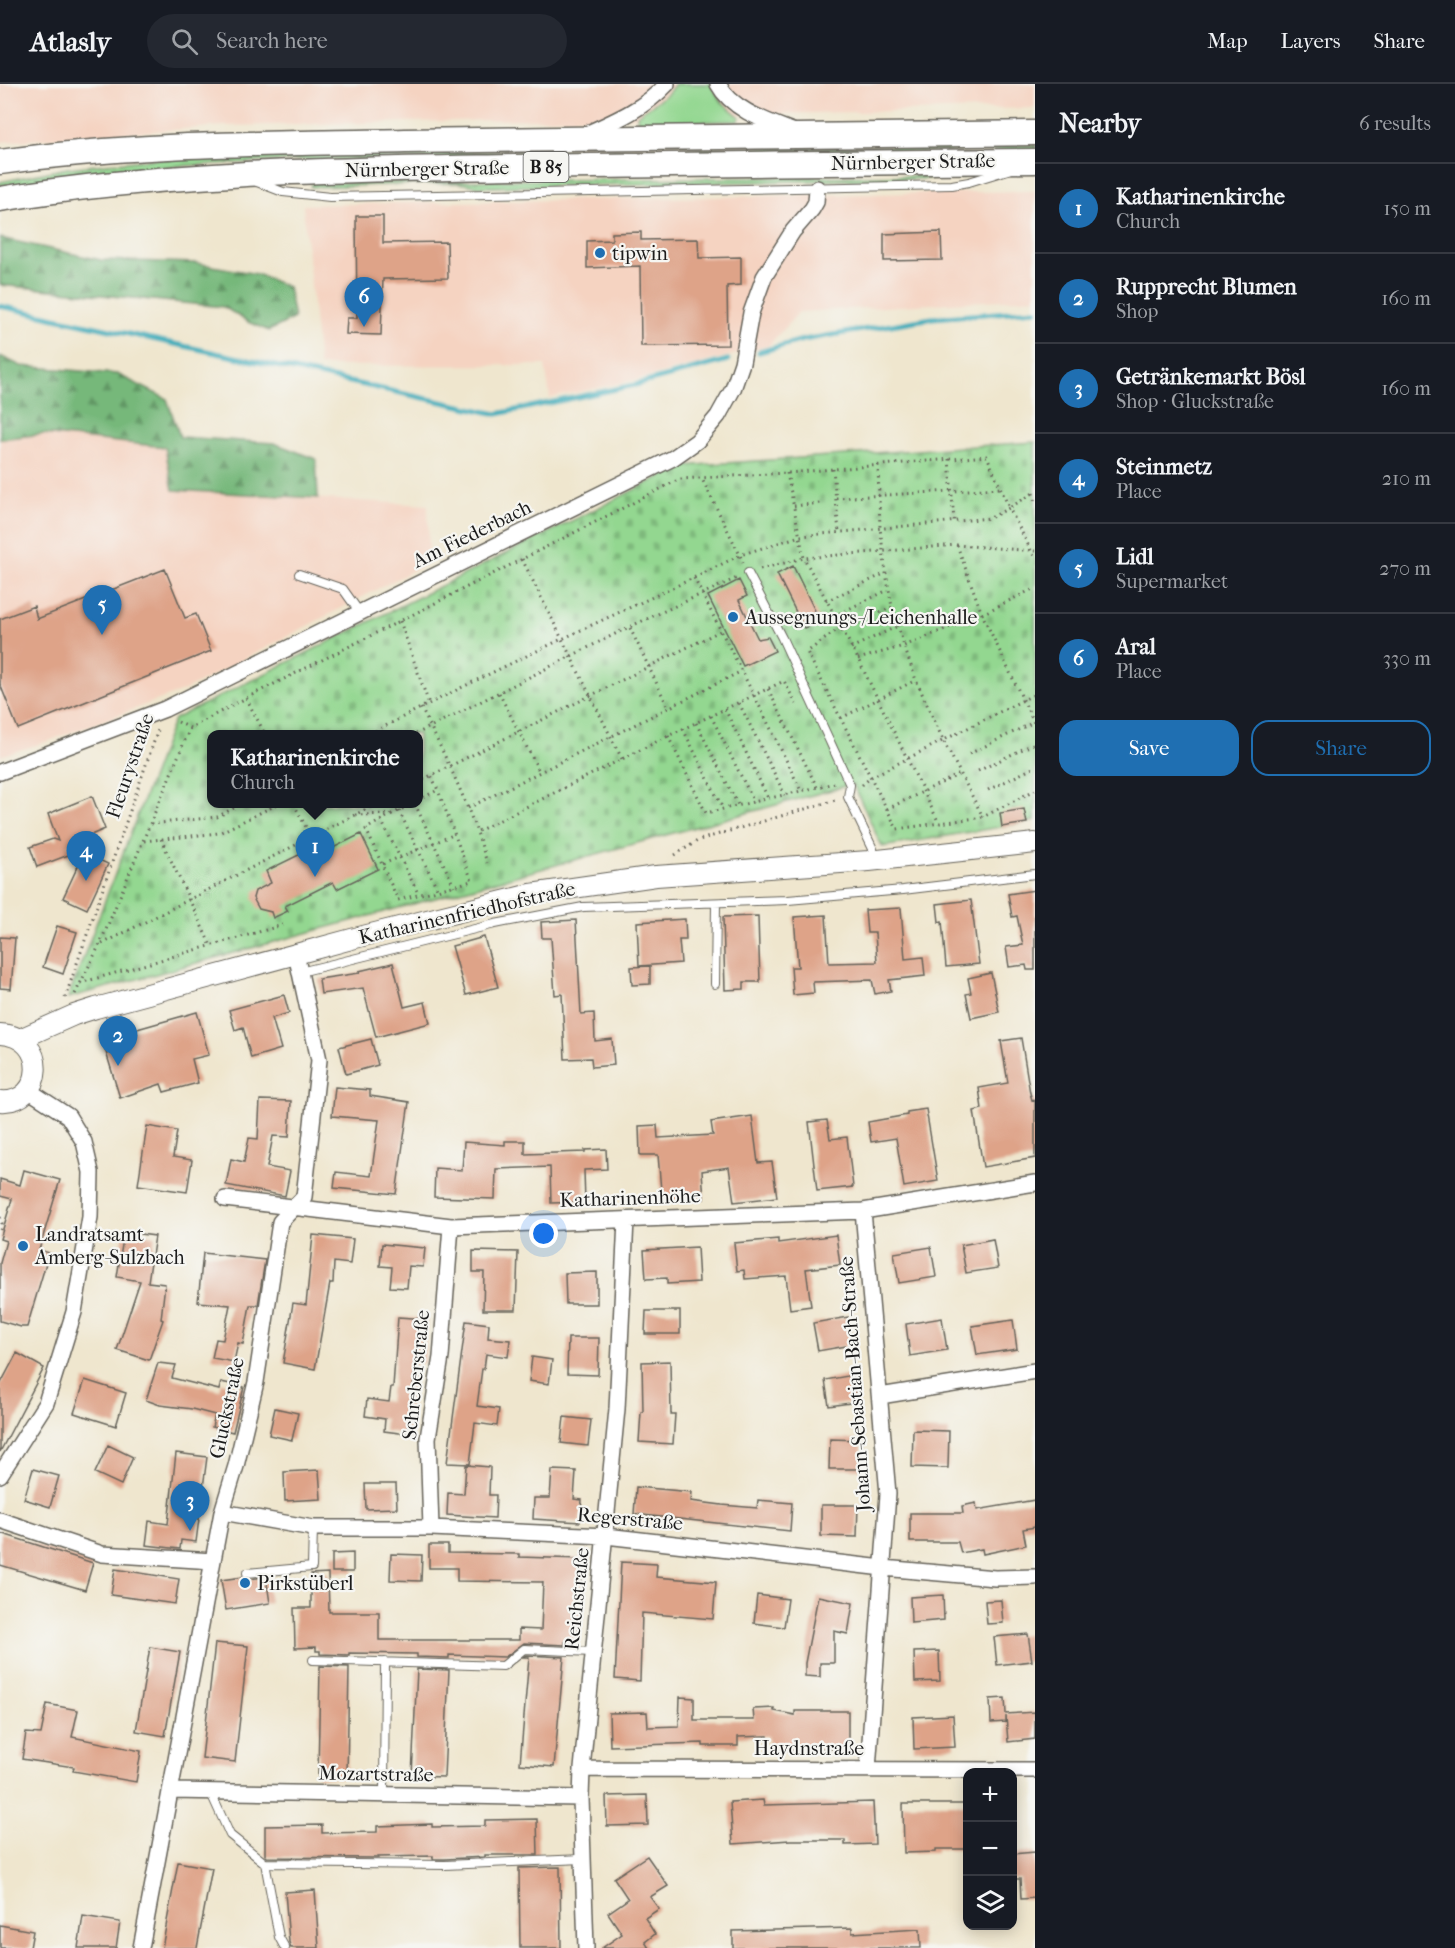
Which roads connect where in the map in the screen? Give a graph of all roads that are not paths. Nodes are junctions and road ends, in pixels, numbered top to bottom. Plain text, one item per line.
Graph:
1 (667, 84) edge
2 (718, 84) edge
3 (1035, 133) edge
4 (800, 135) junction
5 (578, 138) junction
6 (1034, 161) edge
7 (0, 162) edge
8 (245, 174) junction
9 (817, 188) junction
10 (0, 199) edge
11 (748, 573) road end
12 (299, 574) dead end
13 (360, 613) junction
14 (1, 768) edge
15 (1035, 843) edge
16 (873, 849) dead end
17 (1035, 874) edge
18 (716, 903) junction
19 (298, 963) junction
20 (716, 984) dead end
21 (0, 1034) edge
22 (20, 1039) junction
23 (28, 1090) junction
24 (0, 1101) edge
25 (1035, 1183) edge
26 (225, 1198) dead end
27 (293, 1207) junction
28 (863, 1211) junction
29 (626, 1220) junction
30 (451, 1226) junction
31 (1035, 1371) edge
32 (880, 1396) junction
33 (0, 1475) edge
34 (222, 1512) junction
35 (0, 1520) edge
36 (313, 1528) junction
37 (431, 1528) junction
38 (606, 1536) junction
39 (213, 1561) junction
40 (883, 1568) junction
41 (247, 1573) dead end
42 (1035, 1577) edge
43 (592, 1652) junction
44 (313, 1660) dead end
45 (385, 1662) junction
46 (582, 1769) junction
47 (868, 1769) junction
48 (1035, 1770) edge
49 (170, 1791) junction
50 (210, 1791) junction
51 (384, 1795) junction
52 (581, 1798) junction
53 (584, 1859) junction
54 (265, 1863) junction
55 (141, 1948) edge
56 (285, 1948) edge
57 (586, 1948) edge

1 - 5 street
2 - 4 street
3 - 4 main road, Nürnberger Straße / B 85
4 - 5 main road, Nürnberger Straße / B 85
5 - 7 main road, Nürnberger Straße / B 85
6 - 8 main road, Nürnberger Straße / B 85
6 - 9 lane
8 - 9 lane
8 - 10 main road, Nürnberger Straße / B 85
9 - 13 street, Am Fiederbach
11 - 16 lane
12 - 13 lane
13 - 14 street, Am Fiederbach
15 - 19 street, Katharinenfriedhofstraße
17 - 18 lane
18 - 19 lane
18 - 20 lane
19 - 22 street, Katharinenfriedhofstraße
19 - 27 street, Gluckstraße
21 - 22 street
22 - 23 street
23 - 24 street
23 - 33 street
25 - 28 street, Katharinenhöhe
26 - 27 street, Katharinenhöhe
27 - 30 street, Katharinenhöhe
27 - 34 street, Gluckstraße
28 - 29 street, Katharinenhöhe
28 - 32 street, Johann-Sebastian-Bach-Straße
29 - 30 street, Katharinenhöhe
29 - 38 street, Reichstraße
30 - 37 street, Schreberstraße
31 - 32 street
32 - 40 street, Johann-Sebastian-Bach-Straße
34 - 36 street, Regerstraße
34 - 39 street, Gluckstraße
35 - 39 street
36 - 37 street, Regerstraße
36 - 41 lane
37 - 38 street, Regerstraße
38 - 40 street, Regerstraße
38 - 43 street, Reichstraße
39 - 49 street, Gluckstraße
40 - 42 street, Regerstraße
40 - 47 street, Johann-Sebastian-Bach-Straße
43 - 45 lane
43 - 46 street, Reichstraße
44 - 45 lane
45 - 51 lane
46 - 47 street, Haydnstraße
46 - 52 street, Reichstraße
47 - 48 street, Haydnstraße
49 - 50 street, Mozartstraße
49 - 55 street, Gluckstraße
50 - 51 street, Mozartstraße
50 - 54 lane
51 - 52 street, Mozartstraße
52 - 53 street, Reichstraße
53 - 54 lane
53 - 57 street, Reichstraße
54 - 56 lane

